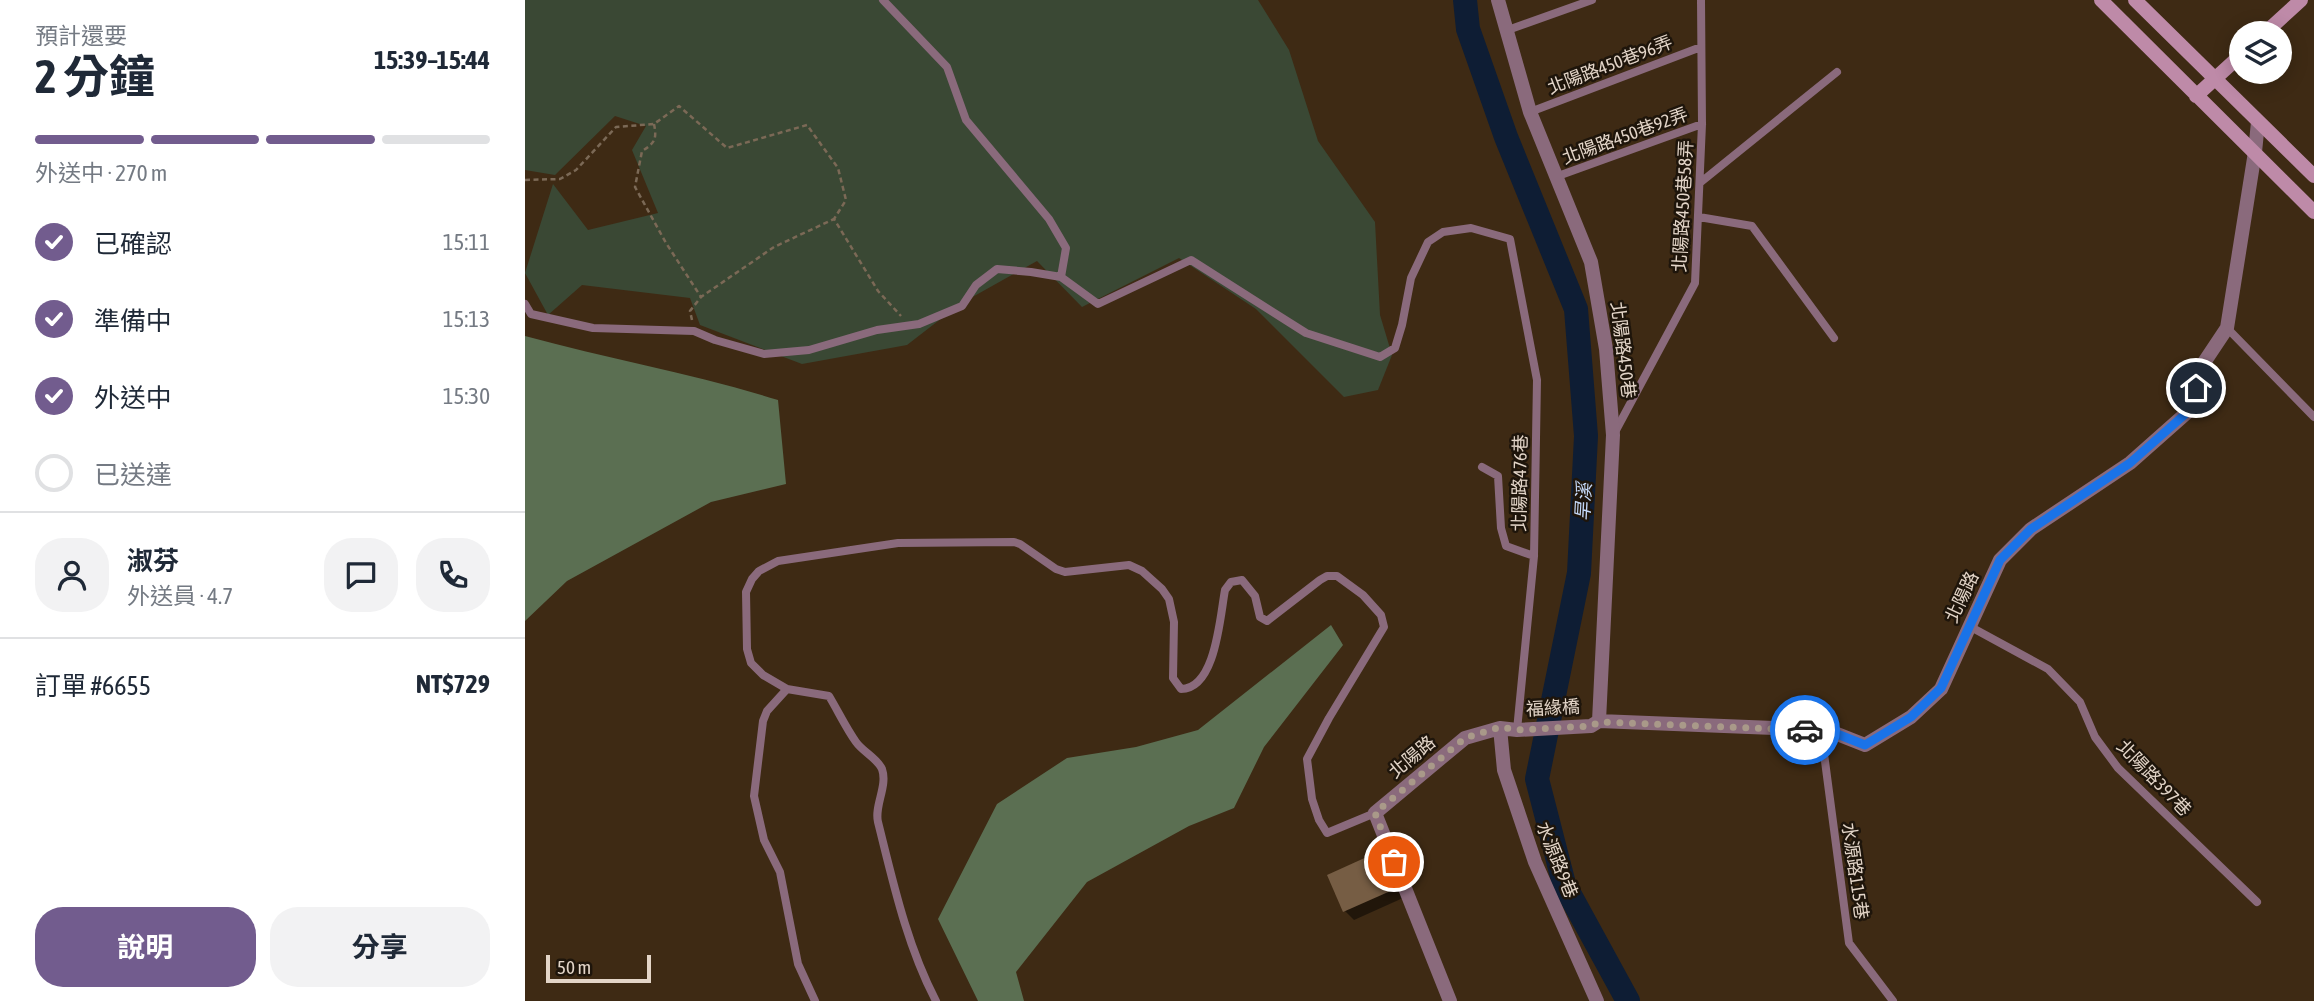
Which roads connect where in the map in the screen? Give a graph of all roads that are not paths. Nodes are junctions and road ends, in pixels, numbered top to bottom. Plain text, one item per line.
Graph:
1 (883, 0) edge
2 (1498, 0) edge
3 (1592, 0) edge
4 (1702, 0) edge
5 (2101, 0) edge
6 (2135, 0) edge
7 (2301, 0) edge
8 (2278, 21) edge
9 (1505, 31) junction
10 (1702, 47) junction
11 (2229, 66) edge
12 (1837, 72) dead end
13 (2214, 79) junction
14 (2196, 96) junction
15 (1530, 112) junction
16 (2258, 122) junction
17 (1702, 124) junction
18 (2255, 152) junction
19 (1558, 176) junction
20 (2314, 177) edge
21 (1701, 182) junction
22 (2314, 212) edge
23 (1699, 217) junction
24 (1061, 277) junction
25 (525, 304) edge
26 (2227, 328) junction
27 (1834, 338) dead end
28 (2314, 417) edge
29 (1613, 435) junction
30 (1482, 467) dead end
31 (1534, 556) junction
32 (1969, 626) junction
33 (786, 689) junction
34 (1595, 724) junction
35 (1500, 727) junction
36 (1517, 730) junction
37 (1821, 731) junction
38 (1375, 813) junction
39 (2257, 902) dead end
40 (815, 1001) edge
41 (936, 1001) edge
42 (1450, 1001) edge
43 (1597, 1001) edge
44 (1893, 1001) edge

1 - 24 lane
2 - 9 street, 北陽路450巷
3 - 9 lane
4 - 10 lane, 北陽路450巷58弄
5 - 14 street
6 - 13 street
7 - 8 street
9 - 15 street, 北陽路450巷
10 - 15 lane, 北陽路450巷96弄
10 - 17 lane, 北陽路450巷58弄
11 - 13 street
12 - 21 lane
13 - 14 street
13 - 16 street
14 - 18 street
15 - 19 street, 北陽路450巷
16 - 18 street, 北陽路
16 - 20 street
17 - 19 lane, 北陽路450巷92弄
17 - 21 lane, 北陽路450巷58弄
18 - 22 street
18 - 26 street, 北陽路
19 - 29 street, 北陽路450巷
21 - 23 lane, 北陽路450巷58弄
23 - 27 lane
23 - 29 lane, 北陽路450巷58弄
24 - 25 lane
24 - 31 lane, 北陽路476巷
26 - 28 lane
26 - 32 street, 北陽路
29 - 34 street, 北陽路450巷
30 - 31 lane
31 - 36 lane, 北陽路476巷
32 - 37 street, 北陽路
32 - 39 lane, 北陽路397巷
33 - 38 lane
33 - 40 lane
33 - 41 lane
34 - 36 street, 福緣橋
34 - 37 street, 北陽路
35 - 36 street, 北陽路
35 - 38 street, 北陽路
35 - 43 street, 水源路9巷
37 - 44 lane, 水源路115巷
38 - 42 street

